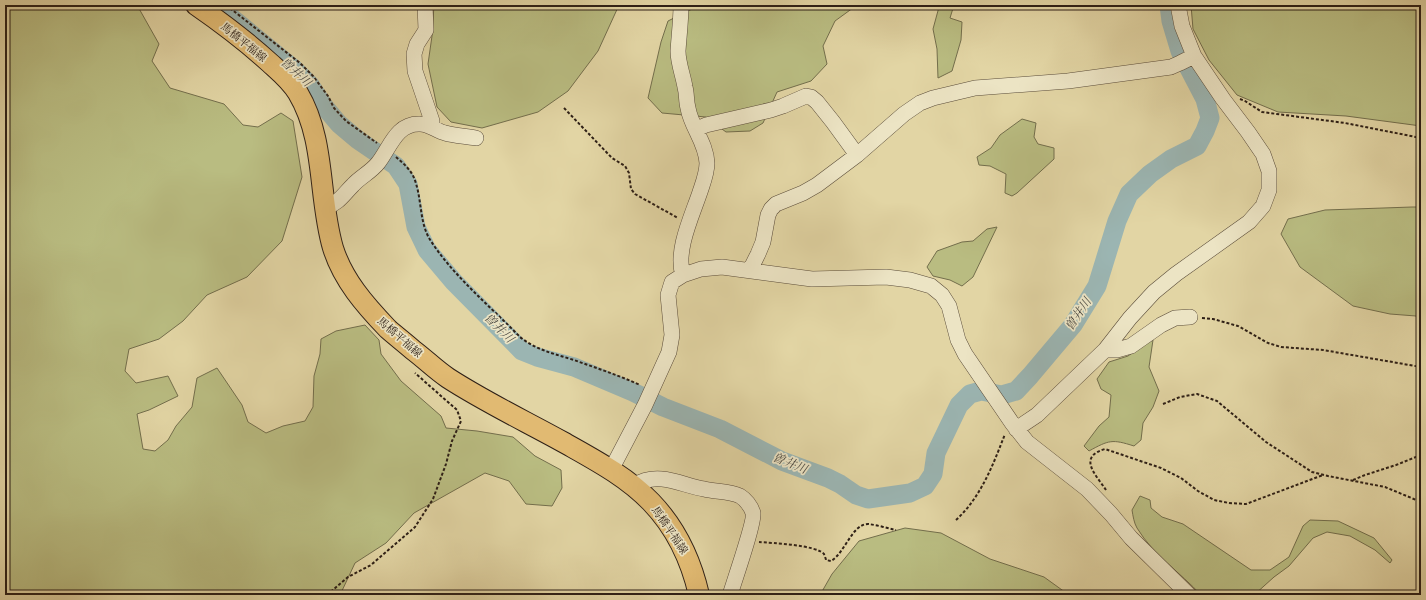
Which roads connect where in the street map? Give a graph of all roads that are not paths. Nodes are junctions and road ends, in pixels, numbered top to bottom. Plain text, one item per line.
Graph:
1 (196, 5) edge
2 (425, 5) edge
3 (681, 5) edge
4 (1178, 5) edge
5 (1188, 59) junction
6 (432, 126) junction
7 (697, 129) junction
8 (476, 138) dead end
9 (857, 155) junction
10 (325, 208) junction
11 (750, 270) junction
12 (683, 275) junction
13 (1190, 317) road end
14 (1105, 350) junction
15 (1014, 426) junction
16 (611, 470) junction
17 (633, 486) junction
18 (699, 595) edge
19 (730, 595) edge
20 (1189, 595) edge

1 - 10 main road, 馬橋平福線
2 - 6 street
3 - 7 street
4 - 5 street
5 - 9 street
5 - 14 street
6 - 8 street
6 - 10 street
7 - 9 street
7 - 12 street
9 - 11 street
10 - 16 main road, 馬橋平福線
11 - 12 street
11 - 15 street
12 - 16 street
13 - 14 street
14 - 15 street
15 - 20 street
16 - 17 main road, 馬橋平福線
17 - 18 main road, 馬橋平福線
17 - 19 street

